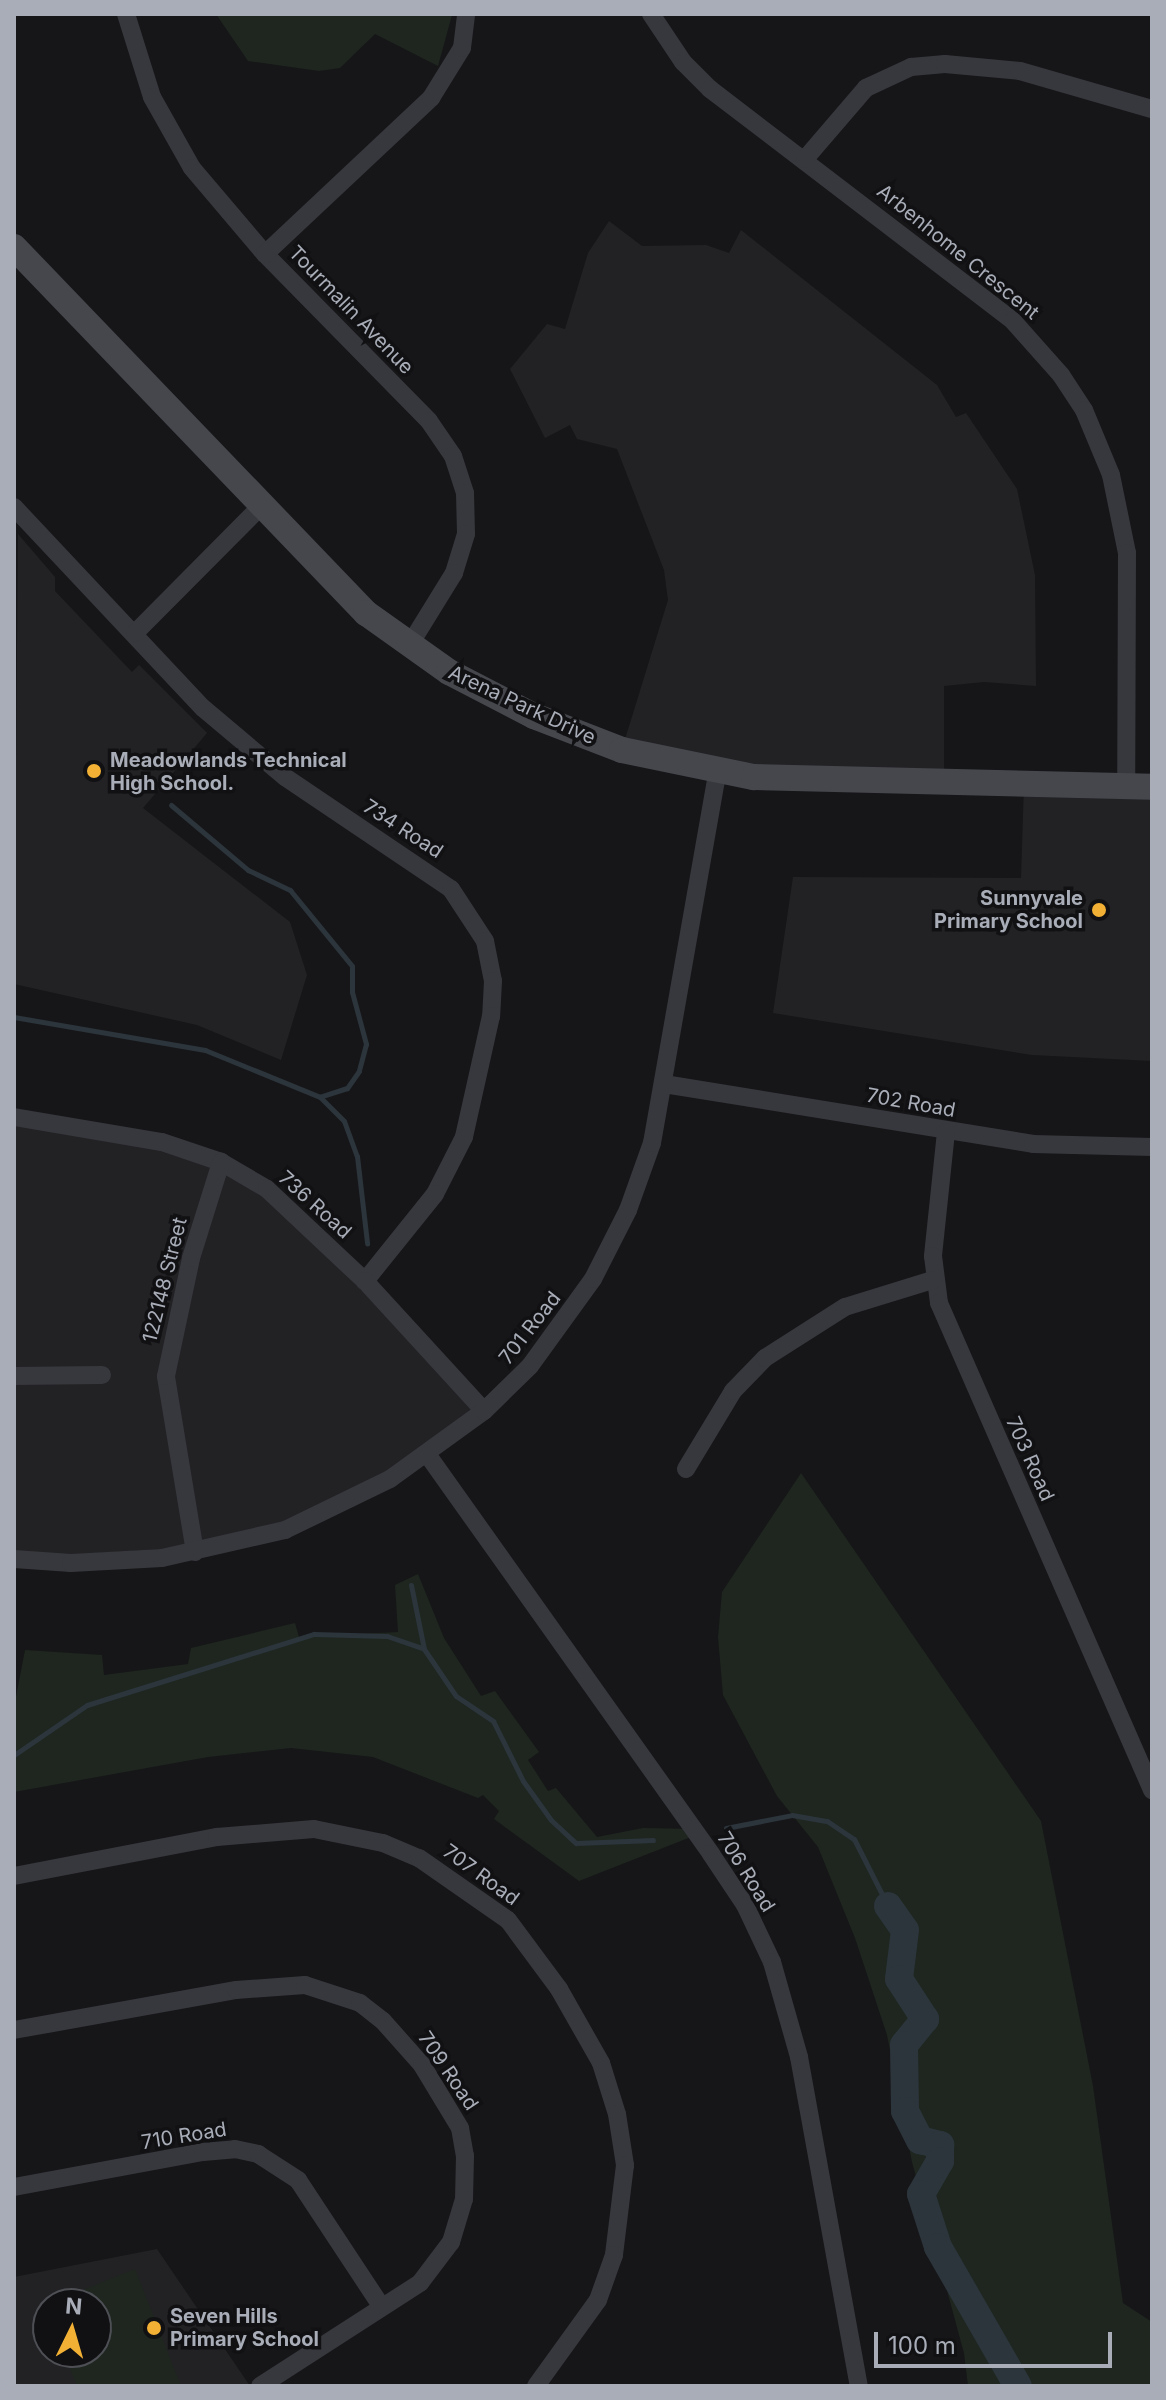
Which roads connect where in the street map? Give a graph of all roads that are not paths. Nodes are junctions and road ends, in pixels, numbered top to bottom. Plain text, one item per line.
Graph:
1 (126, 14) edge
2 (466, 14) edge
3 (651, 14) edge
4 (1152, 109) edge
5 (805, 159) junction
6 (14, 247) edge
7 (265, 254) junction
8 (14, 507) edge
9 (260, 507) junction
10 (135, 633) junction
11 (409, 646) junction
12 (717, 773) junction
13 (1139, 786) edge
14 (664, 1084) junction
15 (14, 1117) edge
16 (946, 1132) junction
17 (1152, 1147) edge
18 (221, 1162) junction
19 (933, 1280) junction
20 (365, 1281) junction
21 (102, 1375) dead end
22 (14, 1376) edge
23 (484, 1411) junction
24 (427, 1454) junction
25 (686, 1469) dead end
26 (195, 1552) junction
27 (14, 1559) edge
28 (1152, 1790) edge
29 (14, 1876) edge
30 (14, 2030) edge
31 (14, 2187) edge
32 (381, 2306) junction
33 (260, 2386) edge
34 (536, 2386) edge
35 (859, 2386) edge

1 - 7 street, Tourmalin Avenue
2 - 7 street
3 - 5 street, Arbenhome Crescent
4 - 5 street
5 - 13 street, Arbenhome Crescent
6 - 9 street, Arena Park Drive
7 - 11 street, Tourmalin Avenue
8 - 10 street, 734 Road
9 - 10 street
9 - 11 street, Arena Park Drive
10 - 20 street, 734 Road
11 - 12 street, Arena Park Drive
12 - 13 street, Arena Park Drive
12 - 14 street, 701 Road
14 - 16 street, 702 Road
14 - 23 street, 701 Road
15 - 18 street, 736 Road
16 - 17 street, 702 Road
16 - 19 street, 703 Road
18 - 20 street, 736 Road
18 - 26 street, 122148 Street
19 - 25 street
19 - 28 street, 703 Road
20 - 23 street, 736 Road
21 - 22 street
23 - 24 street, 701 Road
24 - 26 street, 701 Road
24 - 35 street, 706 Road
26 - 27 street, 701 Road
29 - 34 street, 707 Road
30 - 32 street, 709 Road
31 - 32 street, 710 Road
32 - 33 street, 709 Road

